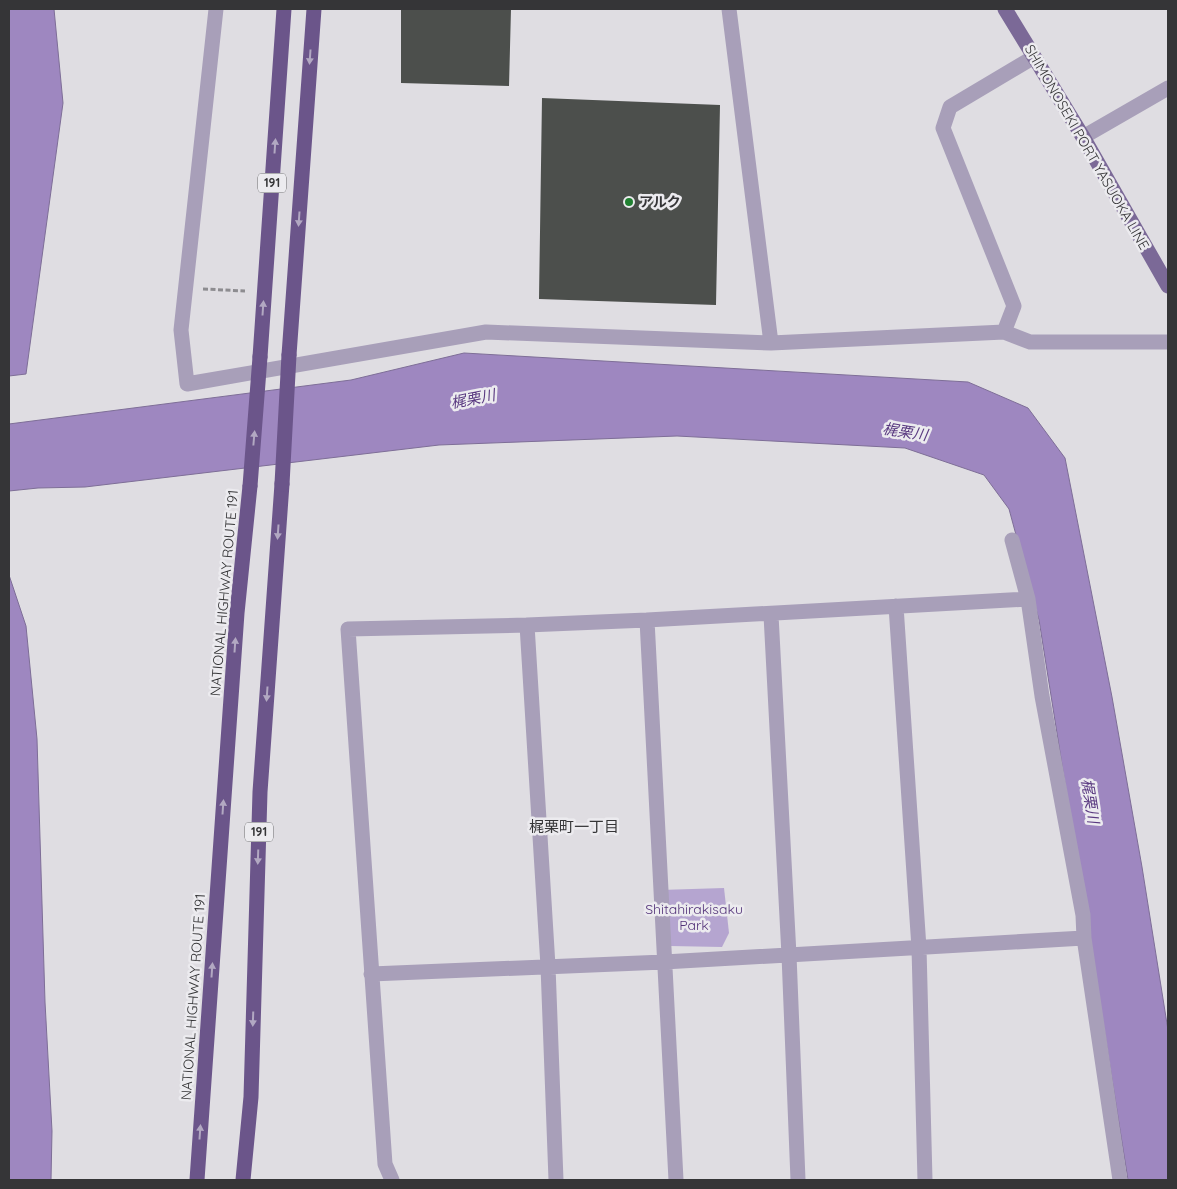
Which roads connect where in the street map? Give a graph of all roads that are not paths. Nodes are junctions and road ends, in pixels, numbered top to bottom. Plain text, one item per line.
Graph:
1 (216, 9) edge
2 (284, 9) edge
3 (314, 9) edge
4 (729, 9) edge
5 (1005, 9) edge
6 (1034, 57) junction
7 (1168, 88) edge
8 (1083, 137) junction
9 (1168, 286) edge
10 (1004, 332) junction
11 (1168, 342) edge
12 (771, 343) junction
13 (1012, 540) dead end
14 (1028, 599) junction
15 (896, 606) junction
16 (771, 614) junction
17 (647, 620) junction
18 (527, 625) junction
19 (1084, 938) junction
20 (919, 948) junction
21 (789, 955) junction
22 (664, 962) junction
23 (548, 966) junction
24 (371, 974) junction
25 (196, 1180) edge
26 (242, 1180) edge
27 (392, 1180) edge
28 (556, 1180) edge
29 (676, 1180) edge
30 (798, 1180) edge
31 (925, 1180) edge
32 (1120, 1180) edge

1 - 12 street
25 -> 2 highway, NATIONAL HIGHWAY ROUTE 191 / 191, bridge
3 -> 26 highway, 191, bridge
4 - 12 street
5 - 6 main road, SHIMONOSEKI PORT YASUOKA LINE
6 - 8 main road, SHIMONOSEKI PORT YASUOKA LINE
6 - 10 street
7 - 8 street
8 - 9 main road, SHIMONOSEKI PORT YASUOKA LINE
10 - 11 street
10 - 12 street
13 - 14 street
14 - 15 street
14 - 19 street
15 - 16 street
15 - 20 street
16 - 17 street
16 - 21 street
17 - 18 street
17 - 22 street
18 - 23 street
18 - 24 street
19 - 20 street
19 - 32 street
20 - 21 street
20 - 31 street
21 - 22 street
21 - 30 street
22 - 23 street
22 - 29 street
23 - 24 street
23 - 28 street
24 - 27 street

